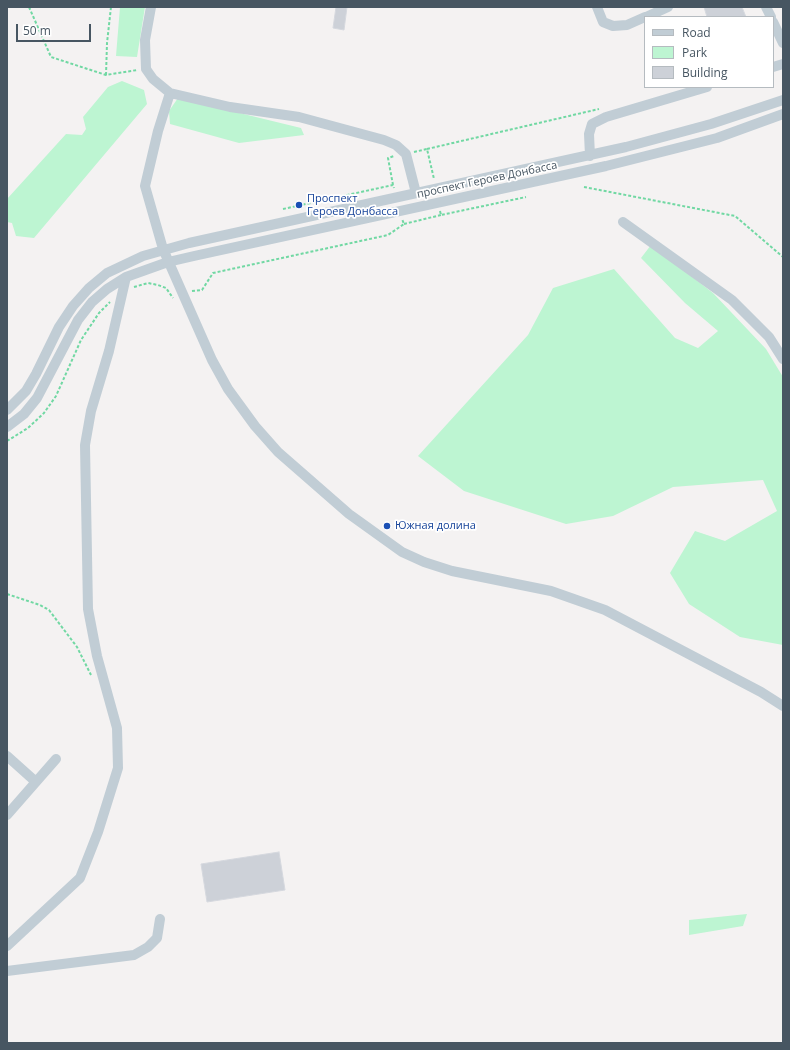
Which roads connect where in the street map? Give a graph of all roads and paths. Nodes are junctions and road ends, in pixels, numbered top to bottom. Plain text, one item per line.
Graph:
1 (29, 7) edge
2 (111, 7) edge
3 (151, 7) edge
4 (597, 7) edge
5 (668, 7) edge
6 (766, 7) edge
7 (647, 16) edge
8 (770, 16) edge
9 (644, 17) edge
10 (774, 24) edge
11 (783, 43) edge
12 (146, 69) junction
13 (106, 75) junction
14 (704, 88) edge
15 (170, 93) junction
16 (783, 100) edge
17 (602, 108) dead end
18 (783, 114) edge
19 (427, 149) dead end
20 (590, 156) junction
21 (584, 187) dead end
22 (416, 193) junction
23 (396, 197) junction
24 (283, 209) dead end
25 (400, 212) junction
26 (441, 215) dead end
27 (623, 222) dead end
28 (404, 224) junction
29 (162, 249) junction
30 (783, 257) edge
31 (168, 262) junction
32 (126, 277) junction
33 (131, 289) dead end
34 (182, 294) junction
35 (113, 300) dead end
36 (783, 359) edge
37 (7, 410) edge
38 (7, 426) edge
39 (7, 441) edge
40 (7, 594) edge
41 (94, 682) dead end
42 (783, 706) edge
43 (7, 756) edge
44 (56, 759) dead end
45 (36, 782) junction
46 (7, 814) edge
47 (160, 918) dead end
48 (7, 946) edge
49 (7, 970) edge

1 - 13 path
2 - 13 path
3 - 12 street
4 - 9 street
5 - 7 street
6 - 8 street
10 - 11 street
12 - 13 path
12 - 15 street
14 - 20 street
15 - 22 street
15 - 29 street
16 - 20 street, проспект Героев Донбасса
17 - 19 path
18 - 25 street, проспект Героев Донбасса
20 - 22 street, проспект Героев Донбасса
21 - 30 path
22 - 23 street, проспект Героев Донбасса
23 - 24 path
23 - 29 street, проспект Героев Донбасса
25 - 28 path
25 - 31 street, проспект Героев Донбасса
26 - 28 path
27 - 36 street
28 - 34 path
29 - 31 street
29 - 37 street, проспект Героев Донбасса
31 - 32 street, проспект Героев Донбасса
31 - 34 street
32 - 38 street, проспект Героев Донбасса
32 - 48 street
33 - 34 path
34 - 42 street
35 - 39 path
40 - 41 path
43 - 45 street
44 - 45 street
45 - 46 street
47 - 49 street

